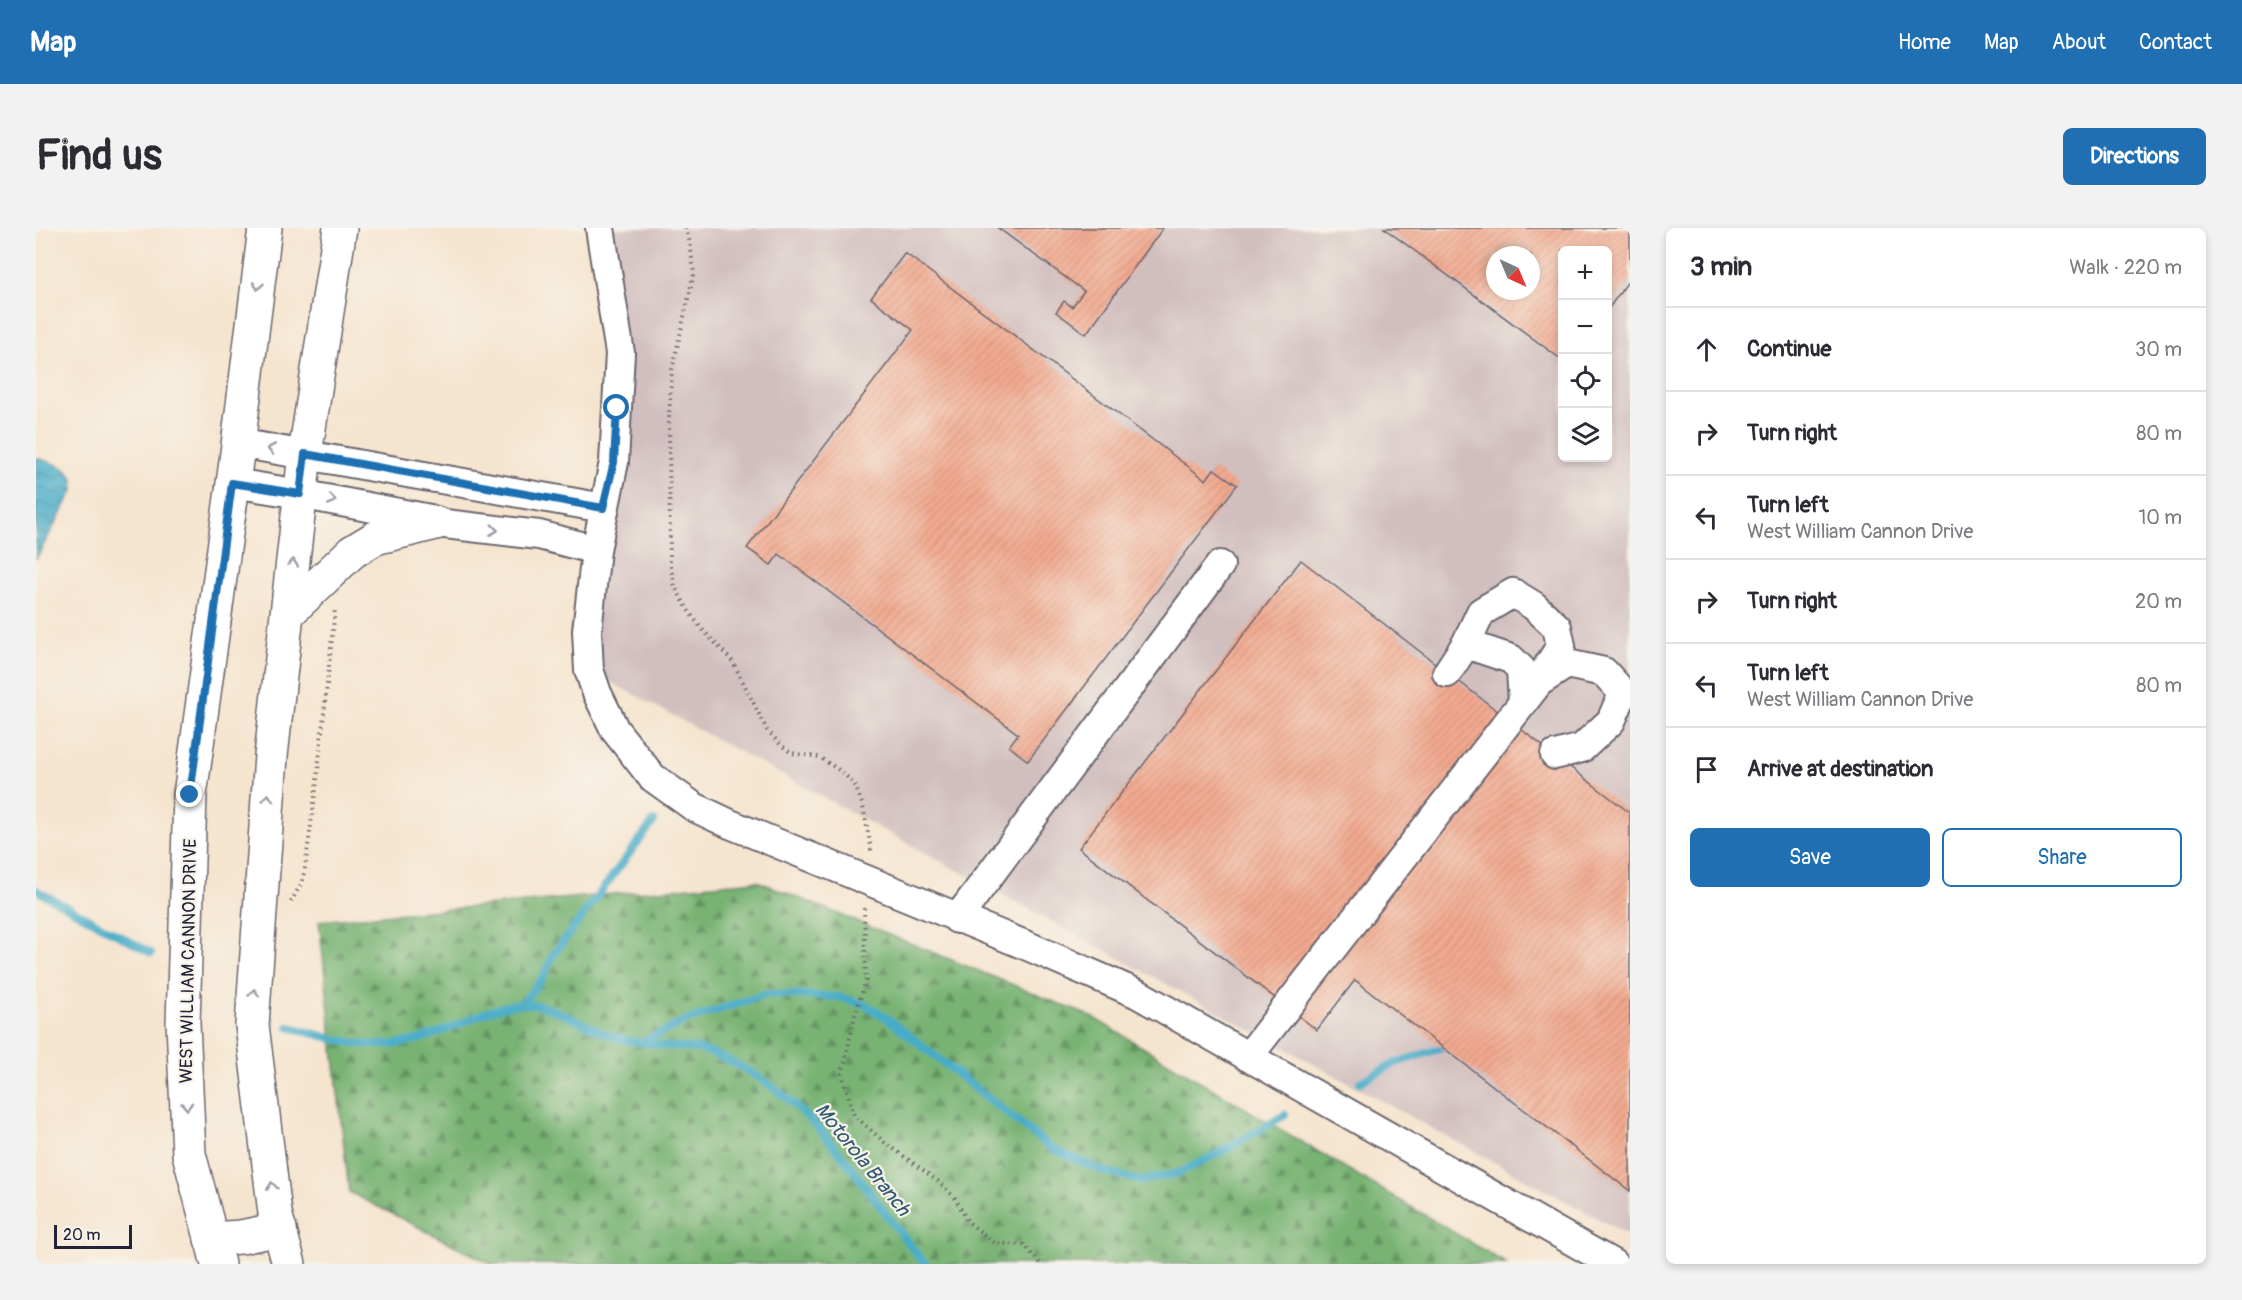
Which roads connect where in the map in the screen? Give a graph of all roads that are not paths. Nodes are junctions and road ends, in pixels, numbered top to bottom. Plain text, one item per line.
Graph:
1 (265, 228) edge
2 (340, 228) edge
3 (600, 228) edge
4 (238, 443) junction
5 (305, 454) junction
6 (232, 483) junction
7 (300, 494) junction
8 (603, 508) junction
9 (436, 523) junction
10 (596, 550) junction
11 (1220, 565) dead end
12 (288, 613) junction
13 (1466, 644) junction
14 (1448, 673) dead end
15 (1531, 692) junction
16 (1555, 755) dead end
17 (957, 919) junction
18 (1248, 1057) junction
19 (280, 1229) junction
20 (214, 1251) edge
21 (289, 1264) edge
22 (1613, 1264) edge

1 -> 4 main road, WEST WILLIAM CANNON DRIVE
2 - 5 main road
3 - 8 street
5 -> 4 street
4 - 6 main road, WEST WILLIAM CANNON DRIVE
5 - 7 main road
5 - 8 street
6 - 7 street
6 -> 20 main road, WEST WILLIAM CANNON DRIVE
7 -> 9 street
12 -> 7 main road
8 - 10 street
9 -> 10 street
9 - 12 main road
10 - 17 street
11 - 17 street
19 -> 12 main road
13 - 14 street
13 - 15 street
13 - 15 street
15 - 16 street
15 - 18 street
17 - 18 street
18 - 22 street
19 - 20 main road
19 - 21 main road

